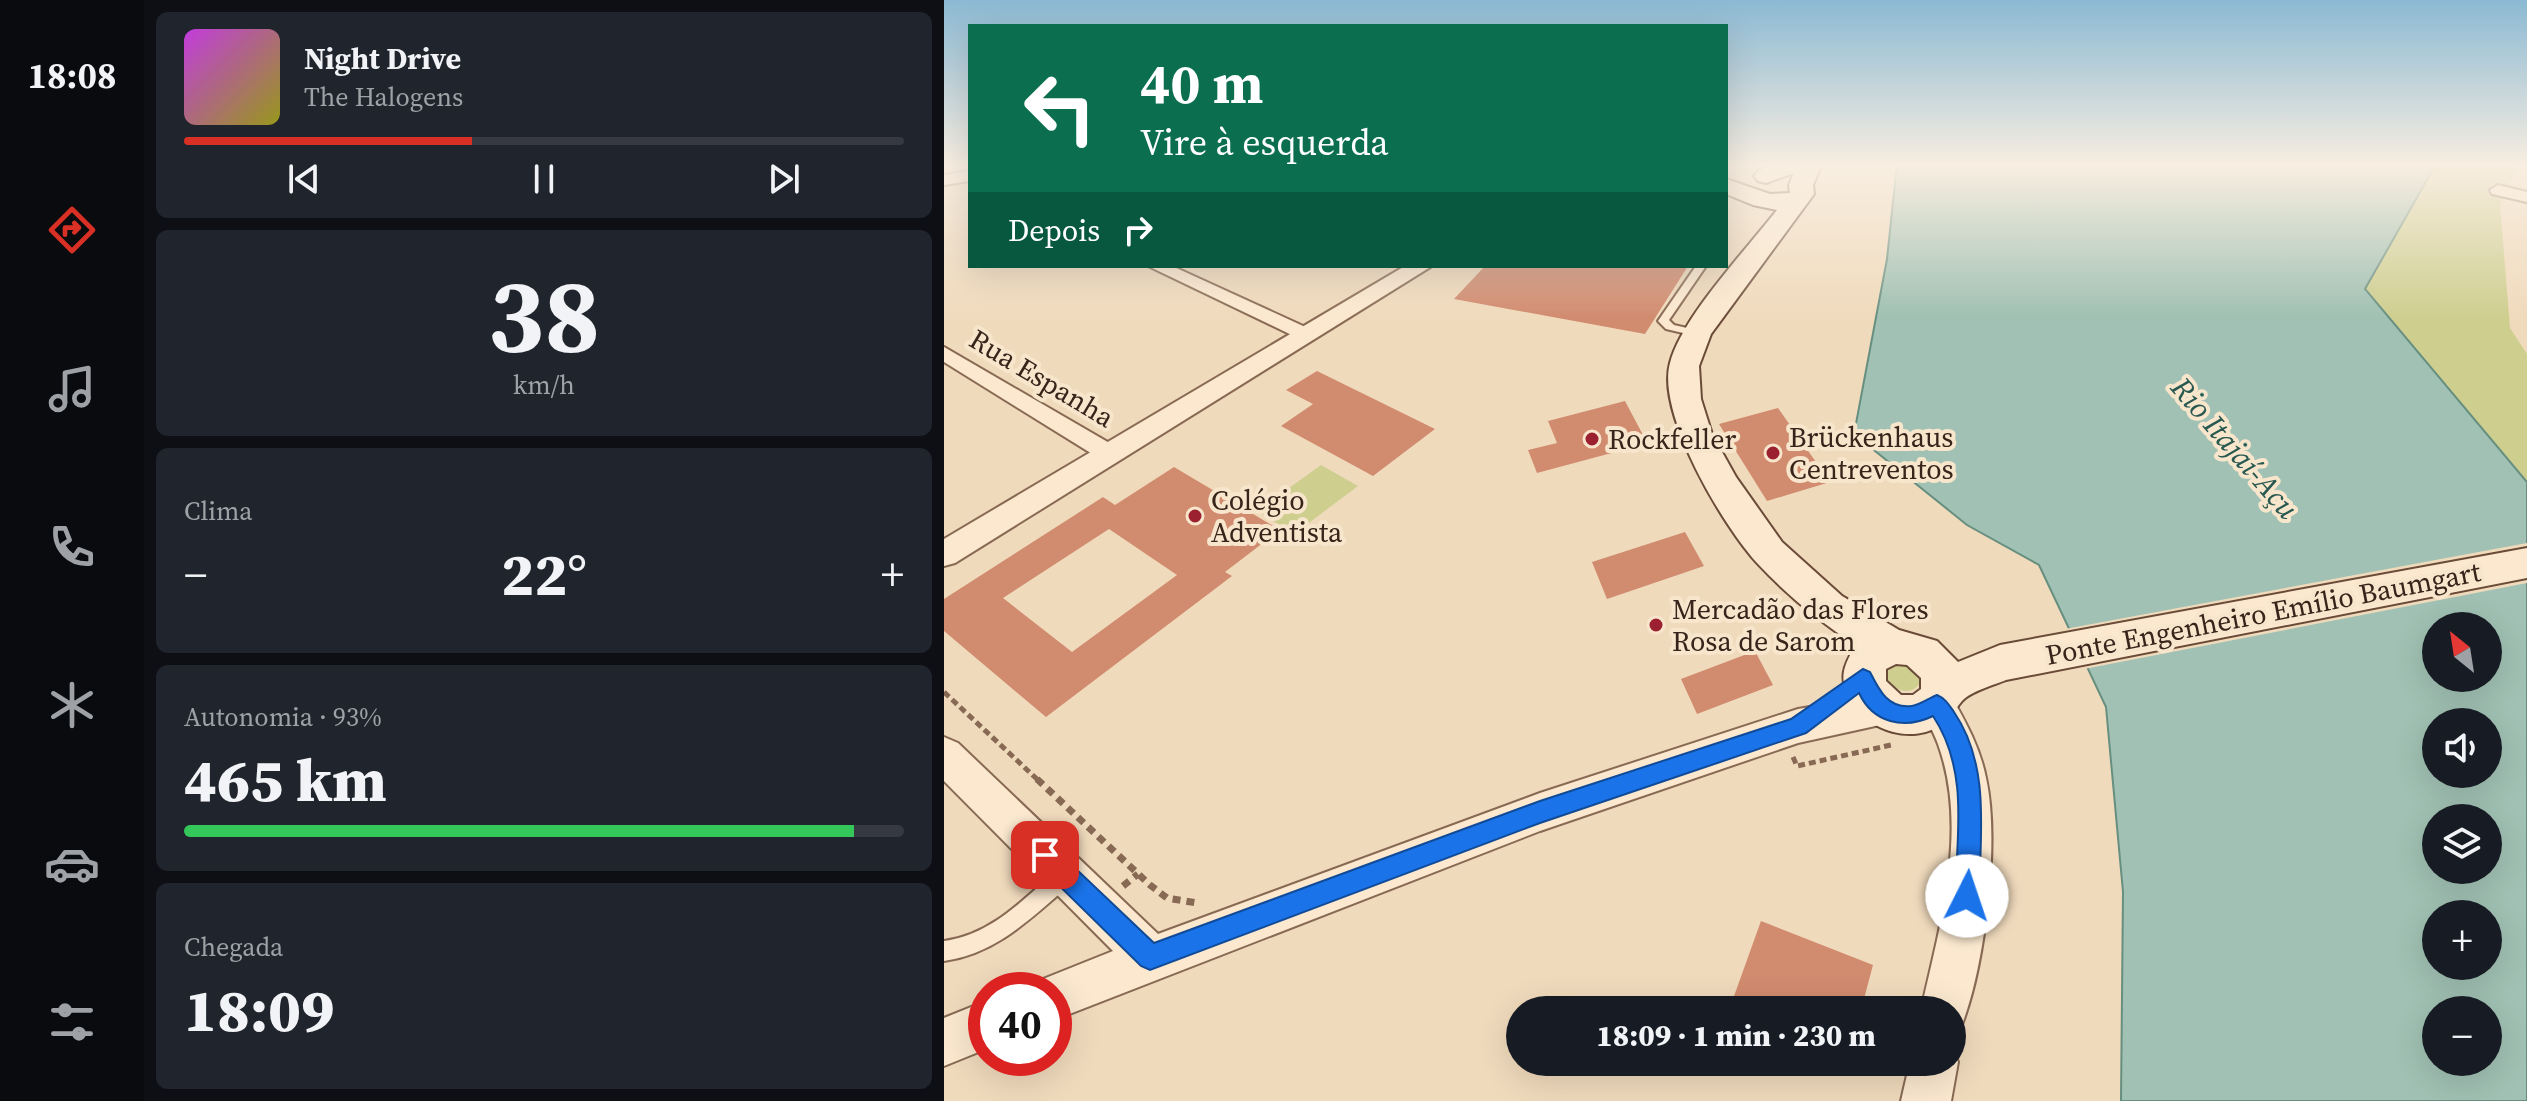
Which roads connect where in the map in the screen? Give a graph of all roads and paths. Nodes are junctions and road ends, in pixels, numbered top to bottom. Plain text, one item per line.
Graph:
1 (1765, 215) edge
2 (1780, 215) edge
3 (1765, 241) junction
4 (1161, 268) edge
5 (1418, 268) edge
6 (1700, 268) edge
7 (1696, 333) junction
8 (1307, 335) junction
9 (944, 353) edge
10 (1110, 454) junction
11 (944, 554) edge
12 (2527, 563) edge
13 (1901, 686) junction
14 (944, 692) edge
15 (1797, 746) junction
16 (944, 755) edge
17 (1138, 874) junction
18 (1065, 875) junction
19 (1122, 887) dead end
20 (1167, 898) dead end
21 (944, 951) edge
22 (1150, 957) junction
23 (1072, 990) edge
24 (1947, 996) edge
25 (968, 1032) edge
26 (944, 1042) edge
27 (1931, 1076) edge
28 (1926, 1101) edge

1 - 3 main road
2 - 3 main road
3 - 7 main road
4 - 8 street
5 - 8 street
6 - 7 lane
7 - 13 main road
8 - 10 street
9 - 10 street, Rua Espanha
10 - 11 street
12 - 13 main road, Ponte Engenheiro Emílio Baumgart
13 - 15 street
13 - 15 path
13 - 24 street
14 - 17 path
15 - 22 street
16 - 18 street
17 - 19 path
17 - 20 path
18 - 21 lane
18 - 22 street
22 - 23 street
25 - 26 street
27 - 28 street

